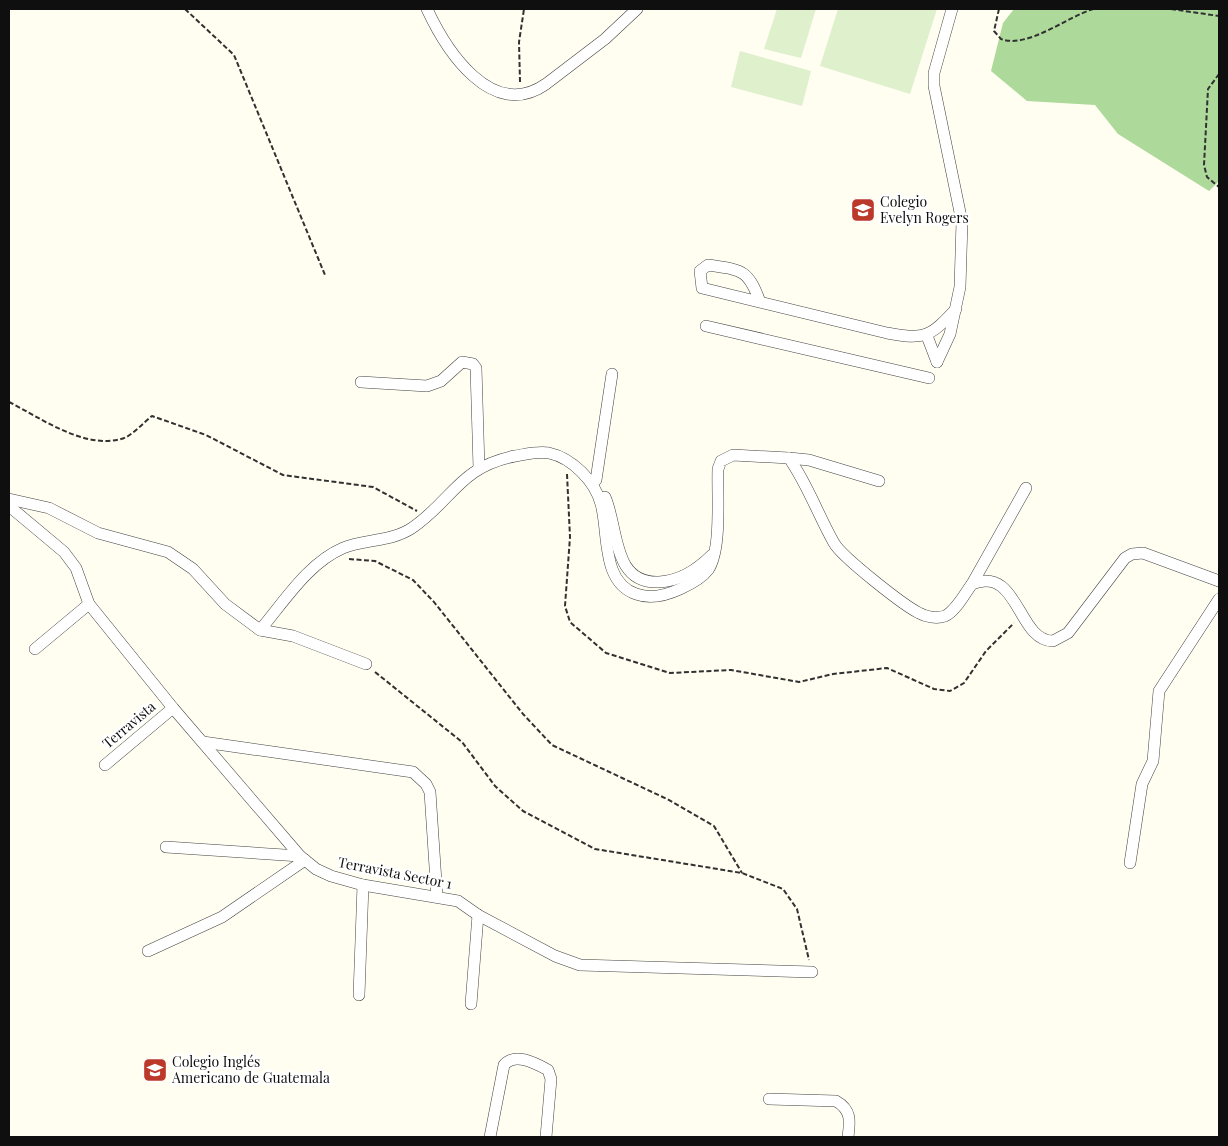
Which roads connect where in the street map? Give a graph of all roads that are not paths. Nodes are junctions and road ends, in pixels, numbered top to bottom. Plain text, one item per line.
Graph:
1 (427, 9) edge
2 (637, 9) edge
3 (952, 9) edge
4 (760, 302) junction
5 (956, 309) junction
6 (706, 326) dead end
7 (926, 336) junction
8 (612, 374) dead end
9 (929, 378) dead end
10 (361, 382) dead end
11 (789, 458) junction
12 (479, 468) junction
13 (577, 469) junction
14 (596, 480) junction
15 (879, 481) dead end
16 (1026, 488) dead end
17 (9, 499) edge
18 (9, 506) edge
19 (715, 552) junction
20 (1219, 581) edge
21 (972, 584) junction
22 (1219, 599) edge
23 (89, 604) junction
24 (260, 630) junction
25 (35, 649) dead end
26 (366, 664) road end
27 (173, 708) junction
28 (203, 742) junction
29 (105, 765) dead end
30 (166, 847) dead end
31 (302, 858) junction
32 (1130, 863) dead end
33 (362, 885) junction
34 (437, 897) junction
35 (478, 915) junction
36 (148, 951) dead end
37 (812, 972) road end
38 (359, 995) dead end
39 (471, 1004) dead end
40 (769, 1098) dead end
41 (490, 1137) edge
42 (546, 1137) edge
43 (848, 1137) edge

1 - 2 street
3 - 5 street
4 - 4 street
4 - 7 street
5 - 7 street
5 - 7 street
6 - 9 street
8 - 14 street
10 - 12 street
11 - 15 street
11 - 19 street
11 - 21 street
12 - 13 street
12 - 24 street
13 - 14 street
13 - 19 street
14 - 19 street
16 - 21 street
17 - 24 street
18 - 23 street, Terravista Sector 1
20 - 21 street
22 - 32 street
23 - 25 street
23 - 27 street, Terravista Sector 1
24 - 26 street
27 - 28 street, Terravista Sector 1
27 - 29 street, Terravista
28 - 31 street, Terravista Sector 1
28 - 34 street
30 - 31 street
31 - 33 street, Terravista Sector 1
31 - 36 street
33 - 34 street, Terravista Sector 1
33 - 38 street
34 - 35 street, Terravista Sector 1
35 - 37 street, Terravista Sector 1
35 - 39 street
40 - 43 street
41 - 42 street

